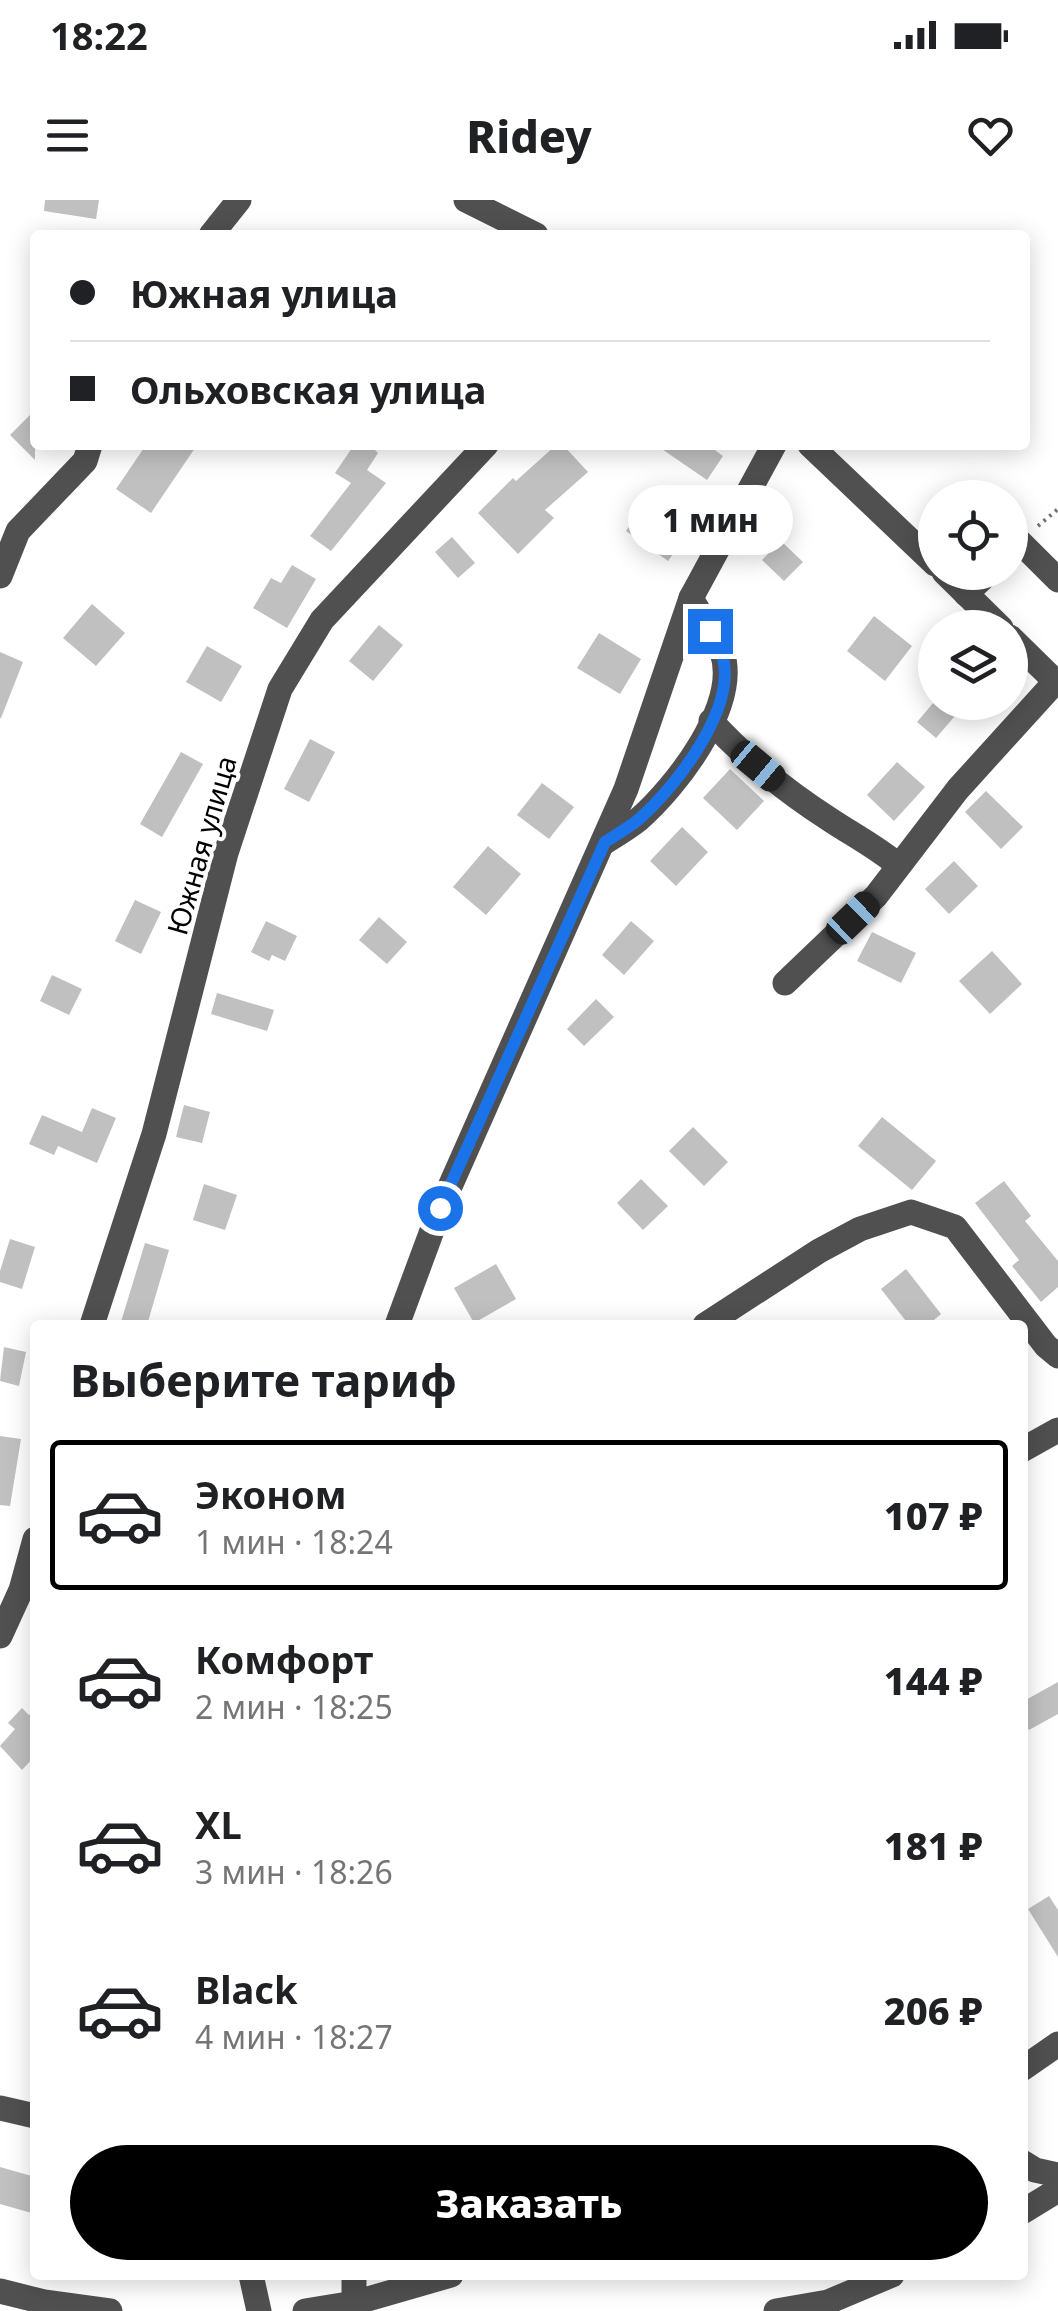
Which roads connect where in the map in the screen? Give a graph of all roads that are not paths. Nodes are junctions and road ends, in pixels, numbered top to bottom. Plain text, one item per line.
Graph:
1 (239, 200) edge
2 (466, 200) edge
3 (215, 230) edge
4 (526, 230) edge
5 (88, 450) edge
6 (481, 450) edge
7 (771, 450) edge
8 (815, 450) edge
9 (918, 548) edge
10 (1028, 550) edge
11 (0, 576) edge
12 (1058, 580) edge
13 (962, 590) edge
14 (970, 590) edge
15 (966, 594) junction
16 (691, 598) junction
17 (982, 610) edge
18 (1028, 654) edge
19 (1057, 682) edge
20 (711, 720) junction
21 (605, 842) junction
22 (898, 866) junction
23 (785, 983) dead end
24 (94, 1320) edge
25 (398, 1320) edge
26 (714, 1320) edge
27 (1026, 1320) edge
28 (1028, 1322) edge
29 (1058, 1356) edge
30 (1058, 1430) edge
31 (1028, 1447) edge
32 (30, 1558) edge
33 (0, 1636) edge
34 (1058, 2044) edge
35 (1028, 2065) edge
36 (0, 2108) edge
37 (30, 2115) edge
38 (1028, 2165) edge
39 (1058, 2175) edge
40 (1058, 2190) edge
41 (1028, 2208) edge
42 (252, 2280) edge
43 (354, 2280) edge
44 (434, 2280) edge
45 (880, 2280) edge
46 (0, 2290) edge
47 (354, 2303) junction
48 (110, 2311) edge
49 (258, 2311) edge
50 (305, 2311) edge
51 (776, 2311) edge

1 - 3 street
2 - 4 street
5 - 11 street
6 - 24 street, Южная улица
7 - 16 street
8 - 9 street
10 - 12 street
13 - 15 street
14 - 15 street
15 - 17 street
16 - 20 street
16 - 21 street
18 - 19 street
19 - 22 street
20 - 21 street
20 - 22 street
21 - 25 street
22 - 23 street
26 - 27 street
28 - 29 street
30 - 31 street
32 - 33 street
34 - 35 street
36 - 37 street
38 - 39 street
40 - 41 street
42 - 49 street
43 - 47 street
44 - 47 street
45 - 51 street
46 - 48 street
47 - 50 street

